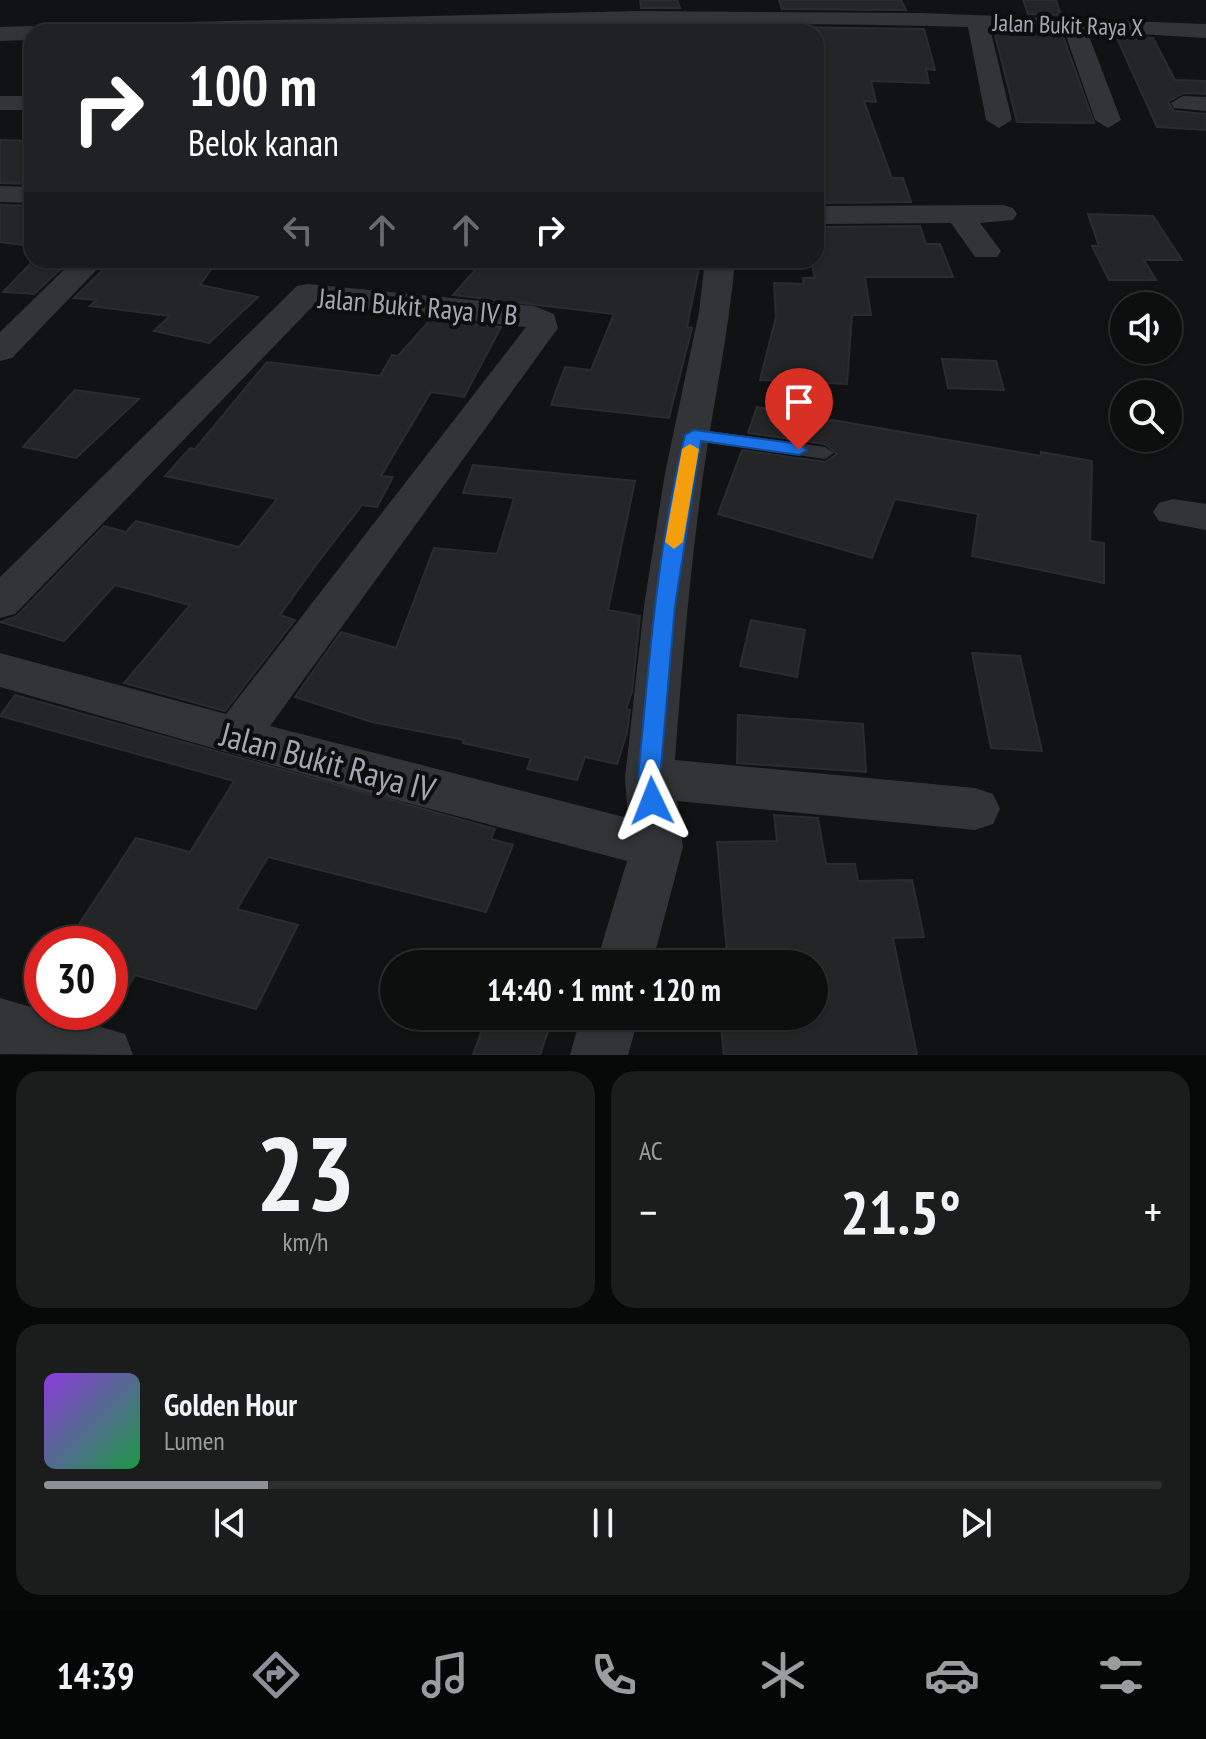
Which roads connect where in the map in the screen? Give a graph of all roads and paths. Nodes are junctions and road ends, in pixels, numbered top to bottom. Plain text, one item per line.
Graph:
1 (1072, 0) edge
2 (249, 7) dead end
3 (513, 10) edge
4 (929, 10) edge
5 (735, 17) edge
6 (124, 20) edge
7 (978, 22) junction
8 (229, 24) edge
9 (279, 24) edge
10 (371, 24) edge
11 (1082, 26) junction
12 (24, 33) edge
13 (0, 34) edge
14 (1203, 38) edge
15 (0, 103) edge
16 (24, 103) edge
17 (999, 120) dead end
18 (1108, 120) dead end
19 (0, 194) edge
20 (24, 195) edge
21 (959, 214) junction
22 (1003, 214) dead end
23 (824, 215) edge
24 (986, 251) dead end
25 (83, 268) edge
26 (719, 268) edge
27 (2, 348) edge
28 (694, 435) junction
29 (825, 453) dead end
30 (0, 603) edge
31 (0, 670) edge
32 (236, 736) junction
33 (649, 778) junction
34 (975, 809) dead end
35 (657, 847) junction
36 (628, 950) edge
37 (0, 1026) edge
38 (606, 1030) edge
39 (104, 1055) edge
40 (599, 1055) edge

1 - 11 street
2 - 9 street
3 - 5 street, Jalan Bukit Raya X
3 - 10 street, Jalan Bukit Raya X
4 - 5 street, Jalan Bukit Raya X
4 - 7 street, Jalan Bukit Raya X
6 - 8 street, Jalan Bukit Raya X
7 - 11 street, Jalan Bukit Raya X
7 - 17 street
11 - 14 street, Jalan Bukit Raya X
11 - 18 street
12 - 13 street
15 - 16 street
19 - 20 street
21 - 22 street
21 - 23 street
21 - 24 street
25 - 27 street
26 - 28 street
28 - 29 lane
28 - 33 street
30 - 32 street, Jalan Bukit Raya IV B
31 - 32 street, Jalan Bukit Raya IV
32 - 35 street, Jalan Bukit Raya IV
33 - 34 street
33 - 35 street
35 - 36 street
37 - 39 street
38 - 40 street

